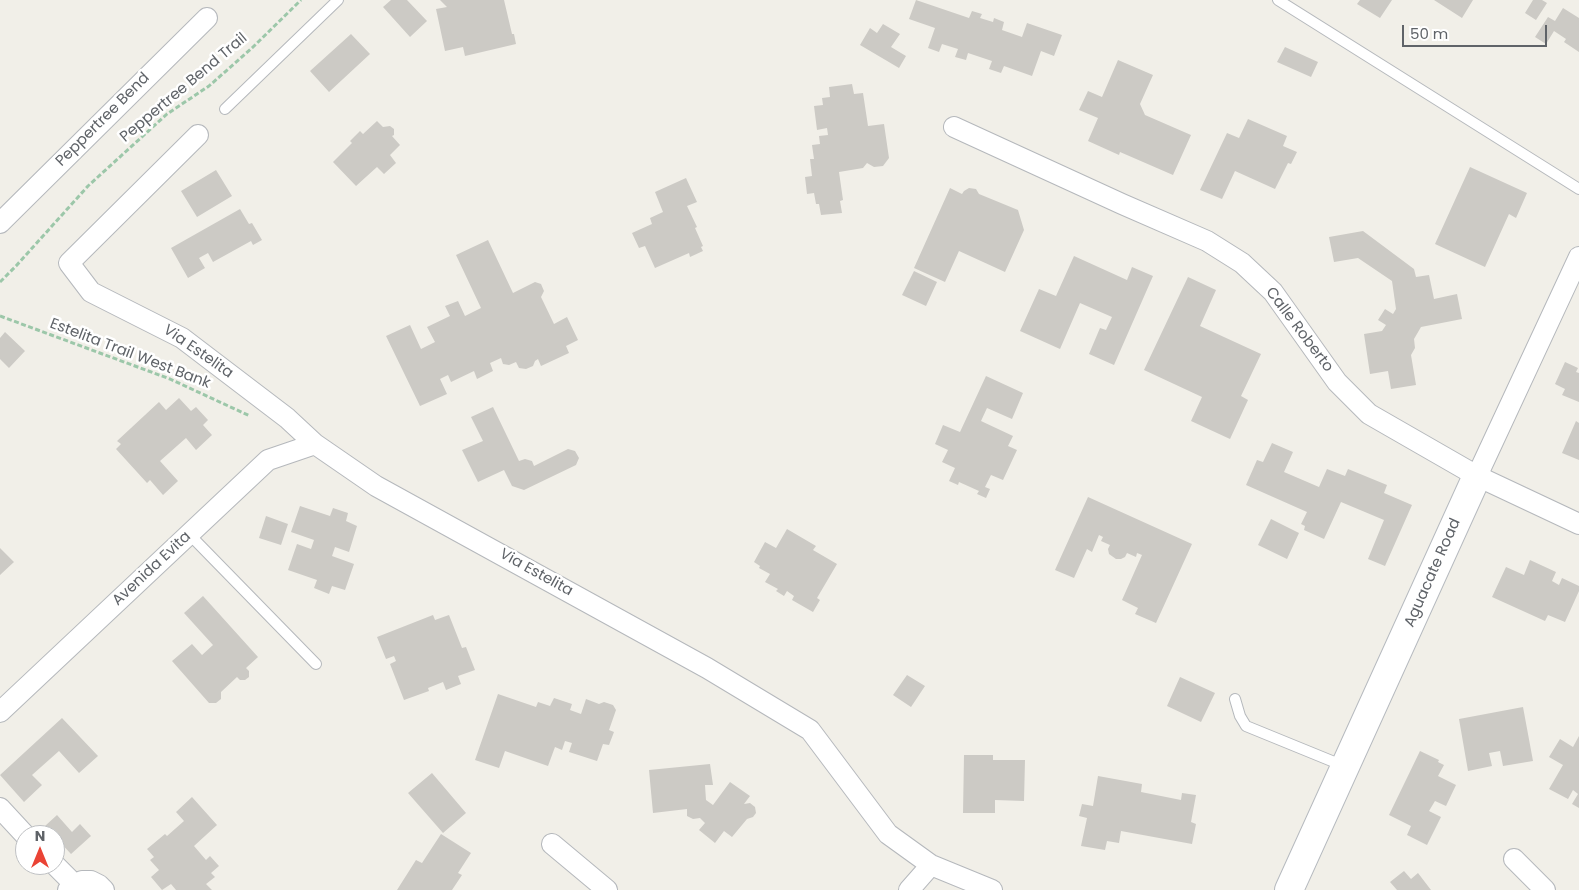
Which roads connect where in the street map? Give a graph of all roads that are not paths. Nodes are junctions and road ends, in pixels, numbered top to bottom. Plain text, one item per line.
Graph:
1 (338, 0) edge
2 (1278, 0) edge
3 (207, 18) dead end
4 (225, 109) dead end
5 (954, 127) dead end
6 (198, 135) dead end
7 (1579, 189) edge
8 (0, 223) edge
9 (1579, 257) edge
10 (315, 444) junction
11 (1477, 476) junction
12 (1579, 524) edge
13 (189, 534) junction
14 (316, 664) dead end
15 (1235, 699) dead end
16 (0, 712) edge
17 (1345, 766) junction
18 (0, 808) edge
19 (16, 825) edge
20 (552, 844) dead end
21 (1514, 859) dead end
22 (931, 865) junction
23 (62, 875) edge
24 (71, 887) edge
25 (104, 890) edge
26 (607, 890) edge
27 (909, 890) edge
28 (992, 890) edge
29 (1289, 890) edge
30 (1545, 890) edge

1 - 4 lane
2 - 7 lane
3 - 8 street, Peppertree Bend
5 - 11 street, Calle Roberto
6 - 10 street, Via Estelita
9 - 11 street, Aguacate Road
10 - 13 street, Avenida Evita
10 - 22 street, Via Estelita
11 - 12 street, Calle Roberto
11 - 17 street, Aguacate Road
13 - 14 lane
13 - 16 street, Avenida Evita
15 - 17 lane
17 - 29 street, Aguacate Road
18 - 19 street
20 - 26 street
21 - 30 street
22 - 27 street
22 - 28 street, Via Estelita
23 - 24 street
24 - 25 street

